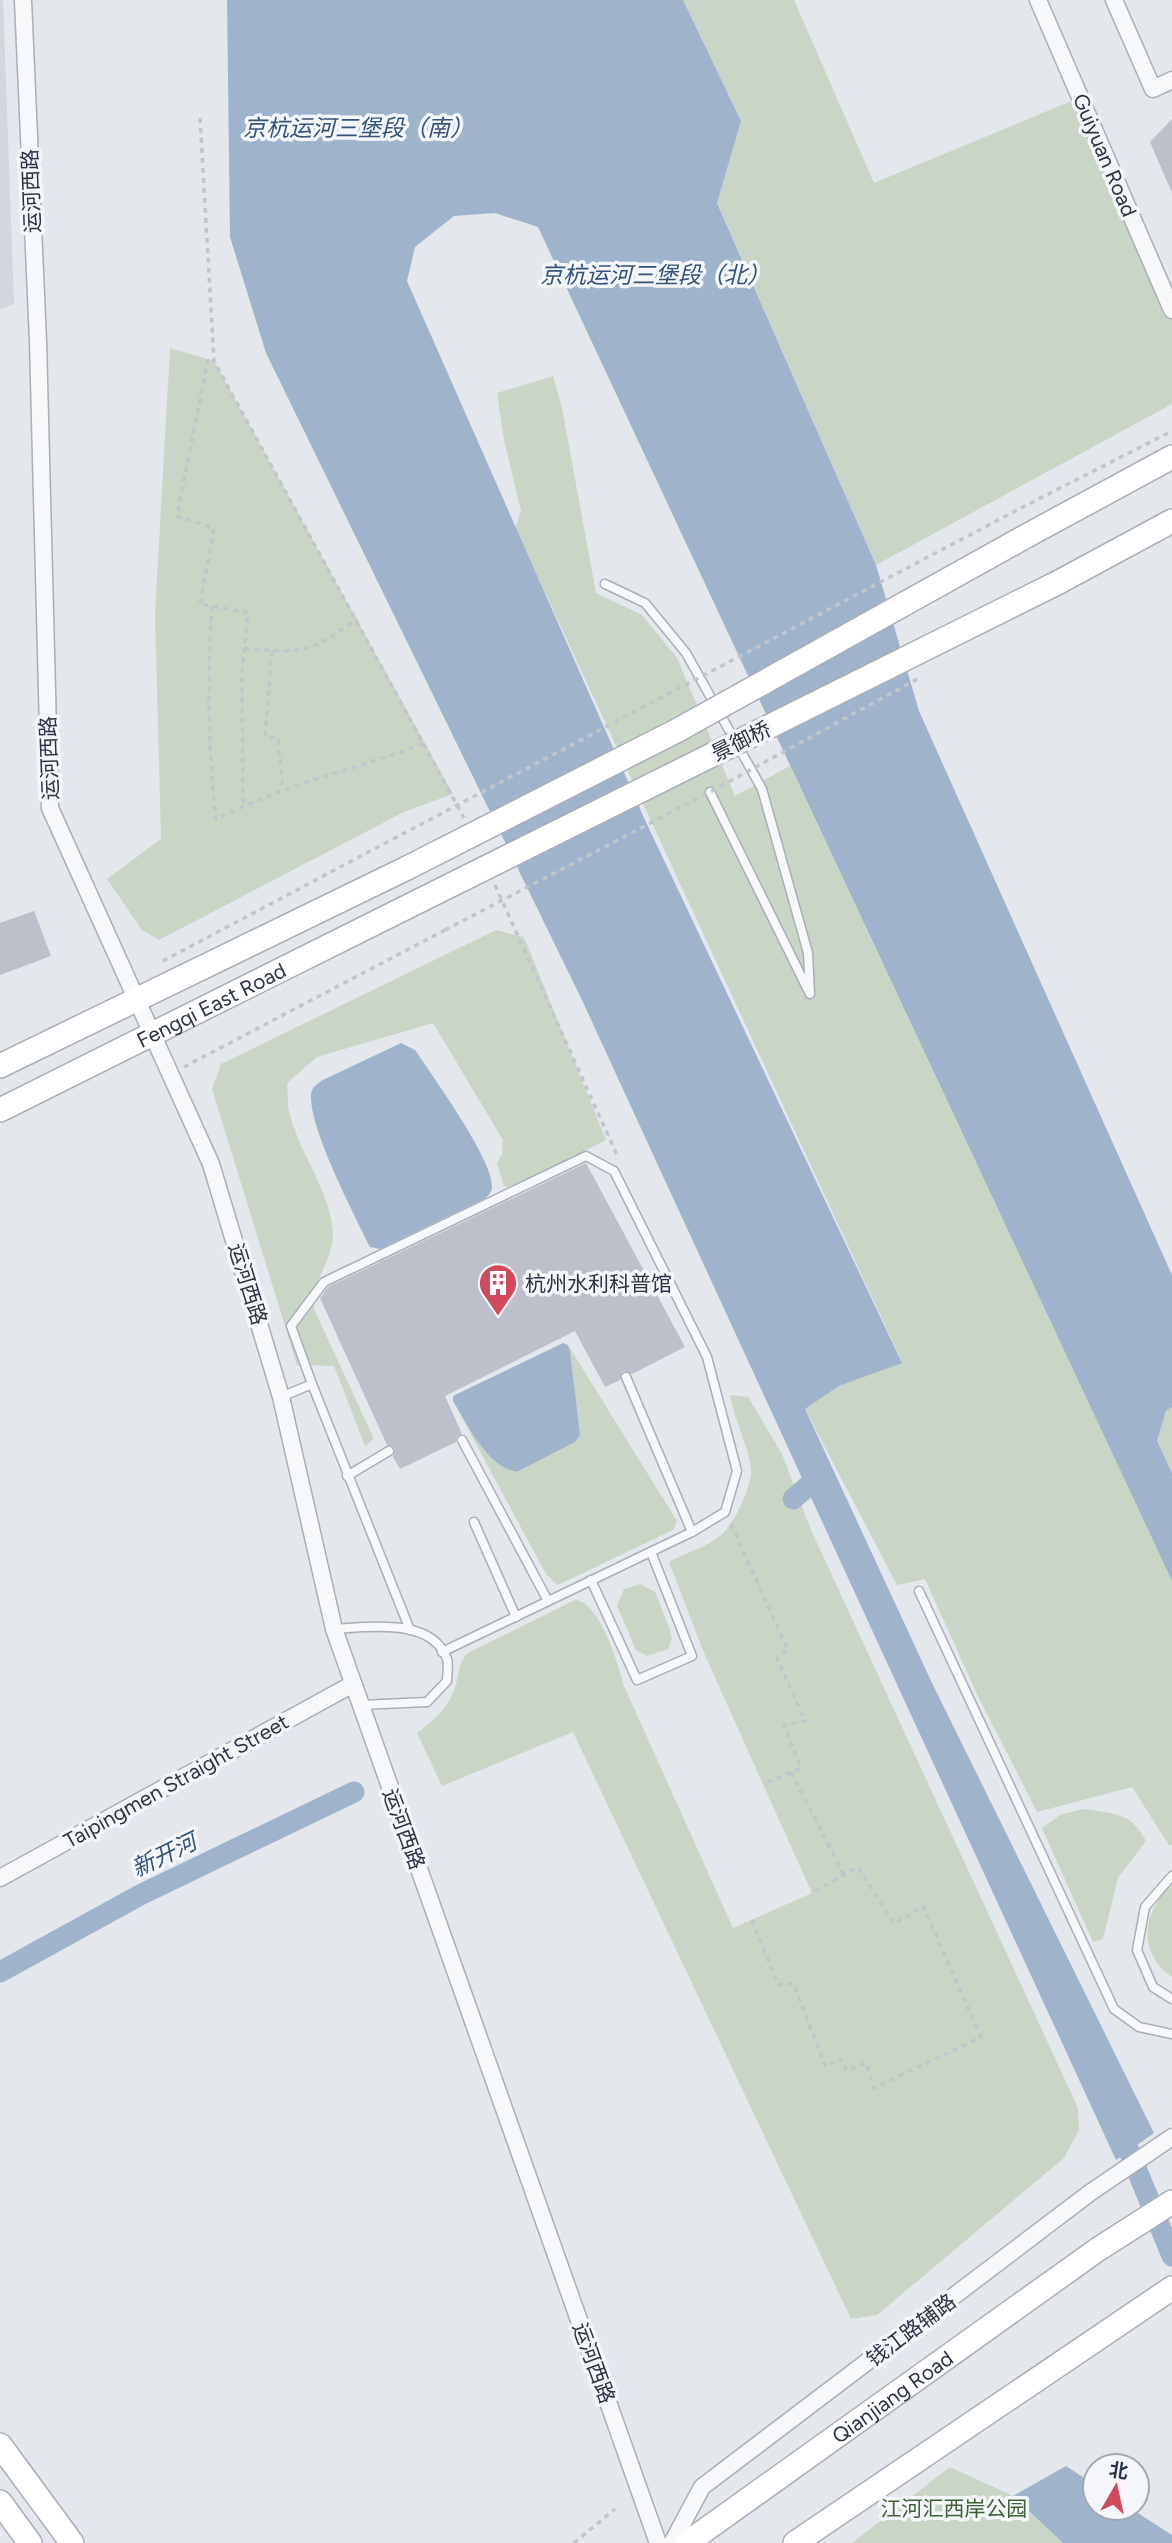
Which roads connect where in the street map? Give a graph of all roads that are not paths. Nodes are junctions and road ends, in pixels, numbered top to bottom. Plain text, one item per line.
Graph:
1 (23, 0) edge
2 (1038, 0) edge
3 (1114, 0) edge
4 (1172, 79) edge
5 (1172, 310) edge
6 (1172, 457) edge
7 (1172, 522) edge
8 (605, 584) dead end
9 (710, 792) road end
10 (407, 868) joint
11 (423, 899) joint
12 (132, 990) junction
13 (151, 1034) junction
14 (0, 1066) edge
15 (0, 1110) edge
16 (626, 1377) dead end
17 (312, 1384) junction
18 (281, 1397) junction
19 (462, 1440) dead end
20 (389, 1451) dead end
21 (347, 1476) junction
22 (474, 1522) dead end
23 (692, 1532) junction
24 (651, 1552) junction
25 (591, 1580) junction
26 (919, 1591) dead end
27 (548, 1601) junction
28 (516, 1617) junction
29 (334, 1629) junction
30 (410, 1630) junction
31 (442, 1652) junction
32 (353, 1684) junction
33 (360, 1705) junction
34 (1172, 1876) edge
35 (0, 1878) edge
36 (1172, 1999) edge
37 (1172, 2034) edge
38 (1172, 2137) edge
39 (1172, 2202) edge
40 (1172, 2288) edge
41 (0, 2445) edge
42 (0, 2502) edge
43 (30, 2543) edge
44 (72, 2543) edge
45 (658, 2543) edge
46 (672, 2543) edge
47 (687, 2543) edge
48 (795, 2543) edge

1 - 12 street, 运河西路
2 - 5 street, Guiyuan Road
3 - 4 street
6 - 10 main road, 景御桥, bridge
7 - 11 main road, 景御桥, bridge
8 - 9 lane
10 - 12 main road, Fengqi East Road
11 - 13 main road, Fengqi East Road
12 - 13 street, 运河西路
12 - 14 main road, Fengqi East Road
13 - 15 main road, Fengqi East Road
13 - 18 street, 运河西路
16 - 23 lane
17 - 18 lane
17 - 21 lane
17 - 23 lane
18 - 29 street, 运河西路
19 - 27 lane
20 - 21 lane
21 - 30 lane
22 - 28 lane
23 - 24 lane
24 - 25 lane
24 - 25 lane
25 - 27 lane
26 - 37 lane
27 - 28 lane
28 - 31 lane
29 - 30 lane
29 - 32 street, 运河西路
30 - 31 lane
31 - 33 lane
32 - 33 street, 运河西路
32 - 35 street, Taipingmen Straight Street
33 - 45 street, 运河西路
34 - 36 lane
38 - 46 street, 钱江路辅路
39 - 47 main road, Qianjiang Road
40 - 48 main road
41 - 44 main road
42 - 43 main road

